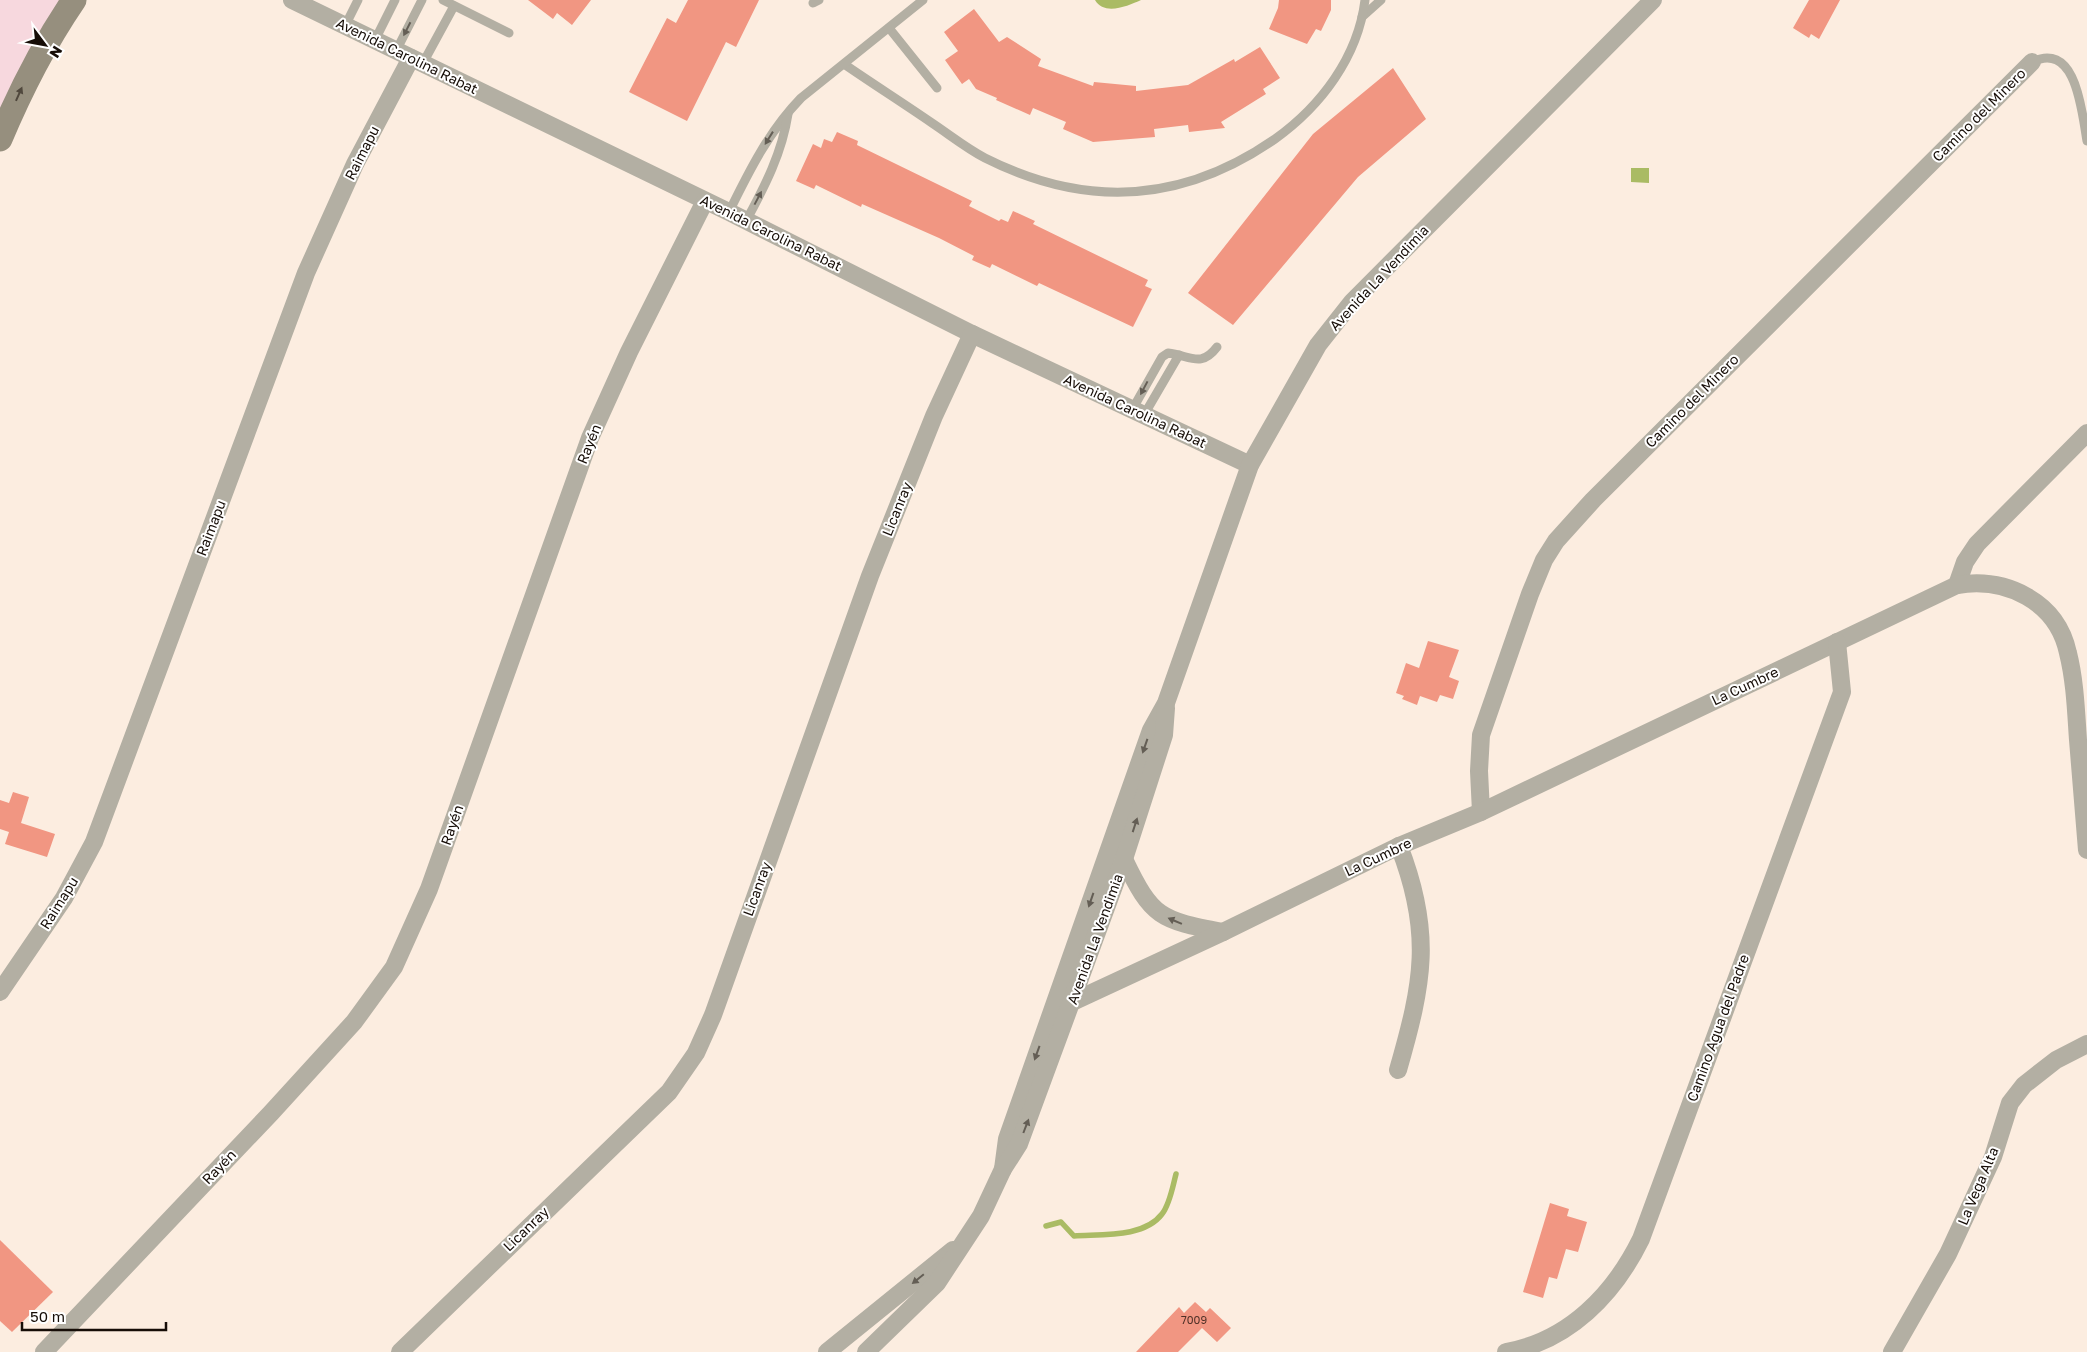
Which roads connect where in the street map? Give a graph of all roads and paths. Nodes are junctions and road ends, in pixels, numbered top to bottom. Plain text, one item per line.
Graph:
1 (74, 0) edge
2 (292, 0) edge
3 (358, 0) edge
4 (395, 0) edge
5 (422, 0) edge
6 (443, 0) edge
7 (1365, 0) edge
8 (1381, 0) edge
9 (1653, 0) edge
10 (919, 2) edge
11 (454, 6) junction
12 (1362, 17) junction
13 (346, 26) junction
14 (889, 28) junction
15 (509, 33) dead end
16 (375, 40) junction
17 (410, 57) junction
18 (2032, 62) joint
19 (844, 64) junction
20 (937, 88) dead end
21 (789, 111) junction
22 (0, 138) edge
23 (2087, 141) edge
24 (705, 201) junction
25 (729, 212) junction
26 (746, 221) junction
27 (972, 334) junction
28 (1217, 347) dead end
29 (1179, 355) junction
30 (1138, 413) junction
31 (2087, 433) edge
32 (1250, 465) junction
33 (1957, 585) junction
34 (1837, 642) junction
35 (1166, 703) junction
36 (1482, 812) junction
37 (1399, 846) junction
38 (2087, 850) edge
39 (1124, 859) junction
40 (1223, 932) junction
41 (0, 992) edge
42 (1073, 1002) junction
43 (1052, 1011) junction
44 (2087, 1044) edge
45 (1398, 1070) dead end
46 (1003, 1169) junction
47 (968, 1236) junction
48 (44, 1352) edge
49 (400, 1352) edge
50 (826, 1352) edge
51 (866, 1352) edge
52 (1506, 1352) edge
53 (1892, 1352) edge

22 -> 1 street
2 - 13 street, Avenida Carolina Rabat
3 - 13 lane
4 - 16 lane
5 -> 17 lane
6 - 11 lane
7 - 12 lane
8 - 12 lane
9 - 32 street, Avenida La Vendimia
10 - 14 lane
11 - 15 lane
11 - 17 lane
12 - 19 lane
13 - 16 street, Avenida Carolina Rabat
14 - 19 lane
14 - 20 lane
16 - 17 street, Avenida Carolina Rabat
17 - 24 street, Avenida Carolina Rabat
17 - 41 street, Raimapu
18 - 23 lane
18 - 36 street, Camino del Minero
19 - 21 lane
21 -> 25 lane
26 -> 21 lane
24 - 25 street, Avenida Carolina Rabat
24 - 48 street, Rayén
25 - 26 street, Avenida Carolina Rabat
26 - 27 street, Avenida Carolina Rabat
27 - 30 street, Avenida Carolina Rabat
27 - 49 street, Licanray
28 - 29 lane
29 - 30 lane
29 -> 30 lane
30 - 32 street, Avenida Carolina Rabat
31 - 33 street
32 - 35 street, Avenida La Vendimia
33 - 34 street, La Cumbre
33 - 38 street, La Cumbre
34 - 36 street, La Cumbre
34 - 52 street, Camino Agua del Padre
39 -> 35 street, Avenida La Vendimia
35 -> 43 street, Avenida La Vendimia
36 - 37 street, La Cumbre
37 - 40 street, La Cumbre
37 - 45 street
40 -> 39 street
39 - 42 street, Avenida La Vendimia
40 - 42 street, La Cumbre
42 - 43 street, La Cumbre
46 -> 42 street, Avenida La Vendimia
43 -> 46 street, Avenida La Vendimia
44 - 53 street, La Vega Alta
46 - 47 street, Avenida La Vendimia
47 -> 50 street
47 - 51 street, Avenida La Vendimia

